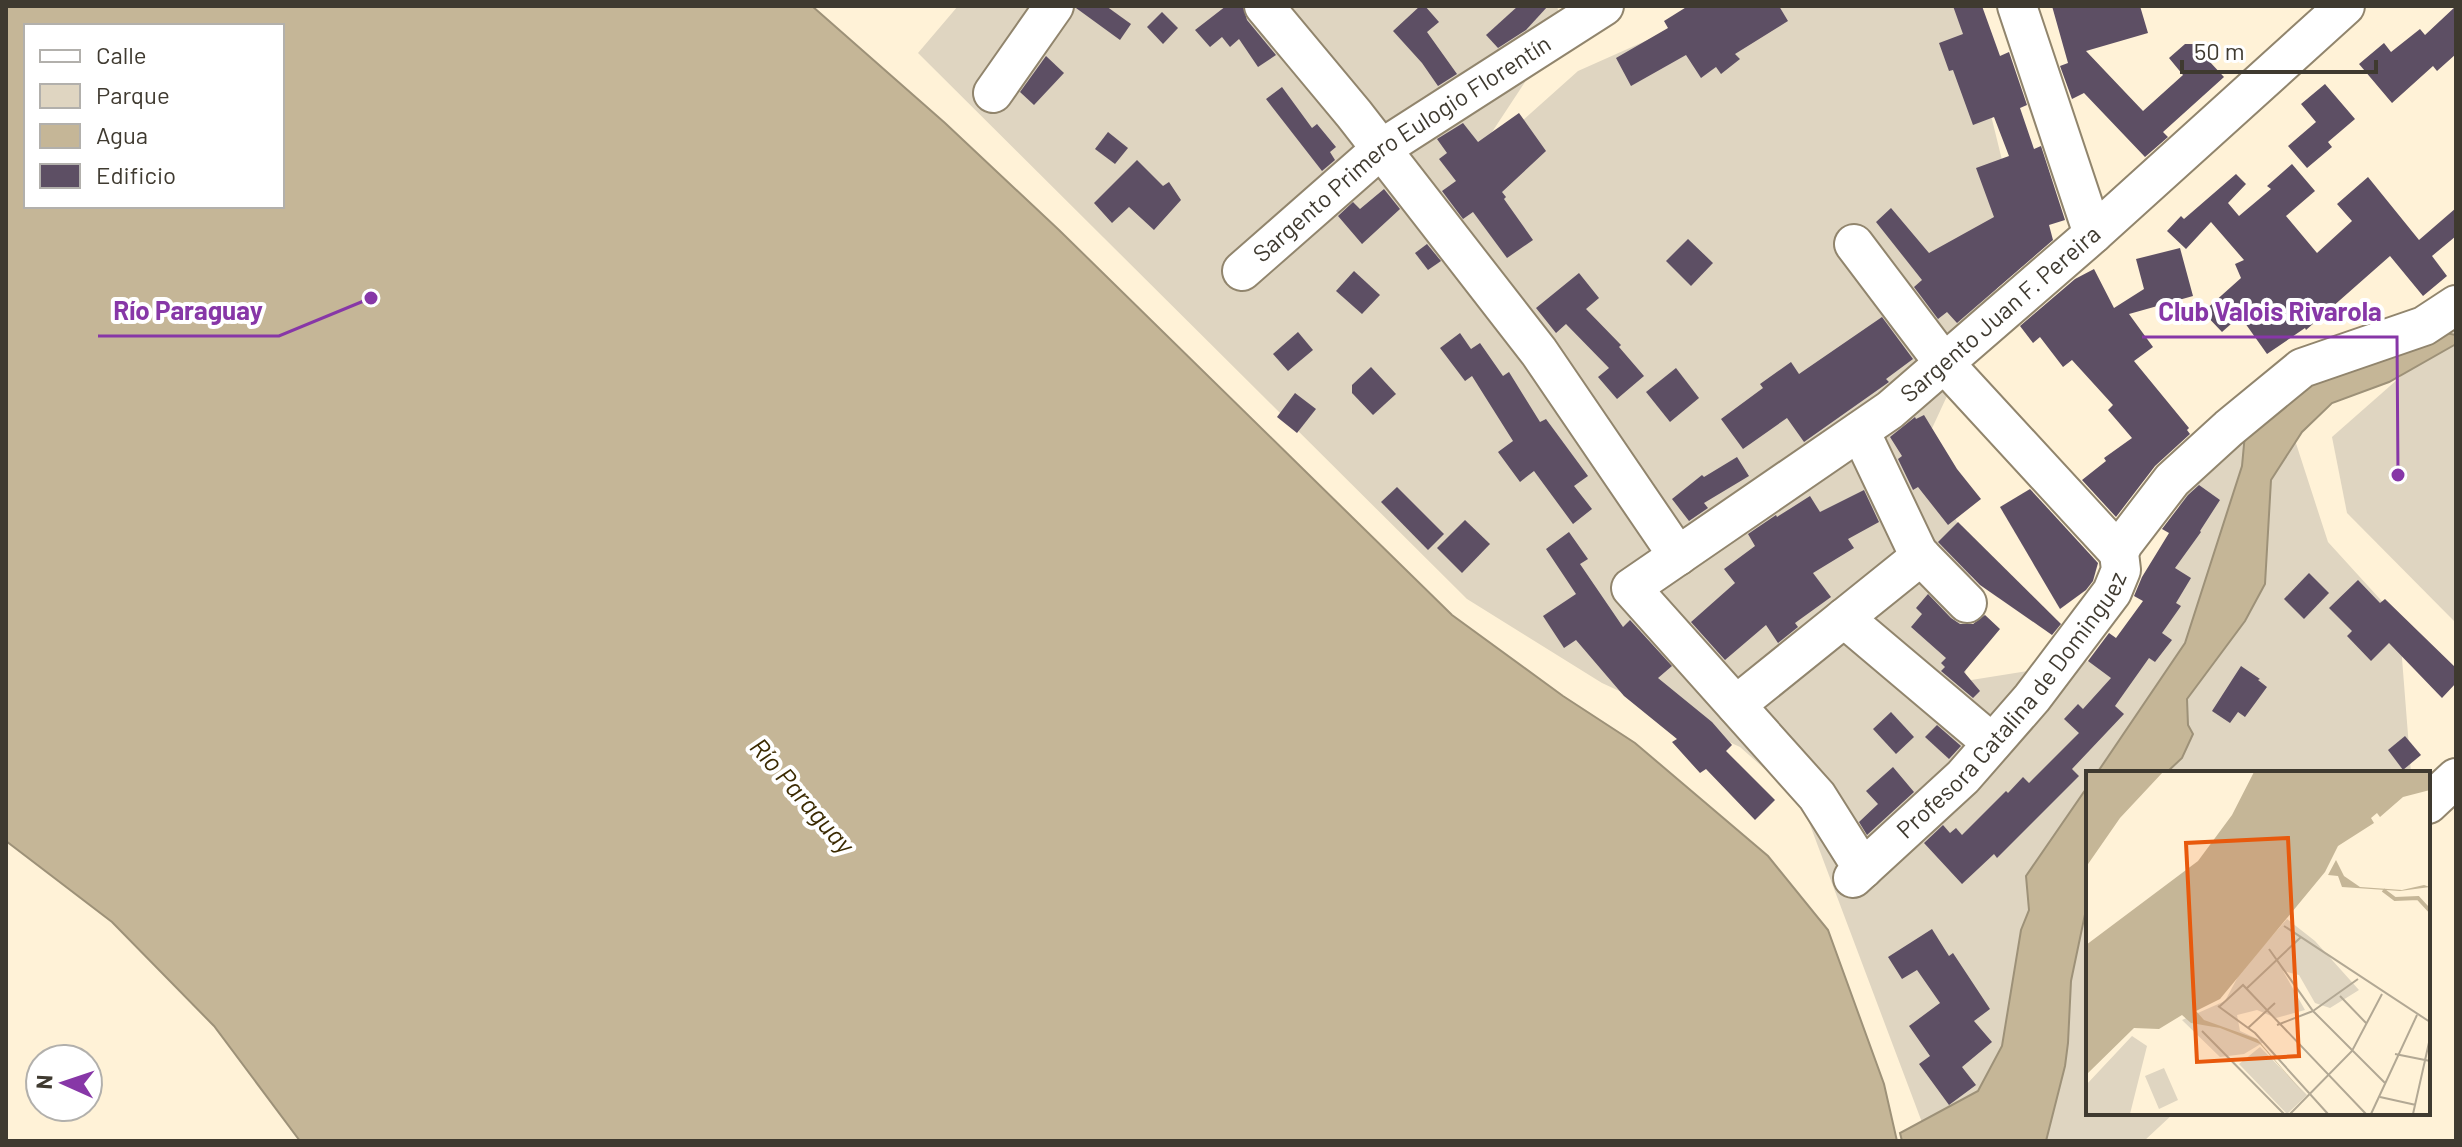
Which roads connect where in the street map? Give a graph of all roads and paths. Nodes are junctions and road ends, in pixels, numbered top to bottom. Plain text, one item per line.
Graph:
1 (1054, 6) edge
2 (1264, 6) edge
3 (2017, 6) edge
4 (2345, 6) edge
5 (1592, 9) edge
6 (993, 93) dead end
7 (1381, 149) junction
8 (2093, 234) junction
9 (1854, 244) dead end
10 (1242, 271) dead end
11 (2456, 305) edge
12 (1944, 363) junction
13 (1860, 431) junction
14 (2119, 553) junction
15 (1678, 556) junction
16 (1921, 556) junction
17 (1967, 603) dead end
18 (1844, 618) junction
19 (1736, 705) junction
20 (1992, 743) junction
21 (2456, 778) edge
22 (2430, 802) edge

1 - 6 street
2 - 7 street
3 - 8 street
4 - 8 street, Sargento Juan F. Pereira
5 - 7 street, Sargento Primero Eulogio Florentín
7 - 10 street, Sargento Primero Eulogio Florentín
7 - 15 street
8 - 12 street, Sargento Juan F. Pereira
9 - 12 street
11 - 14 street, Profesora Catalina de Dominguez
12 - 13 street, Sargento Juan F. Pereira
12 - 14 street
13 - 15 street, Sargento Juan F. Pereira
13 - 16 street
14 - 20 street, Profesora Catalina de Dominguez
15 - 19 street, Sargento Juan F. Pereira
16 - 17 street
16 - 18 street
18 - 19 street
18 - 20 street
19 - 20 street, Profesora Catalina de Dominguez
21 - 22 street

